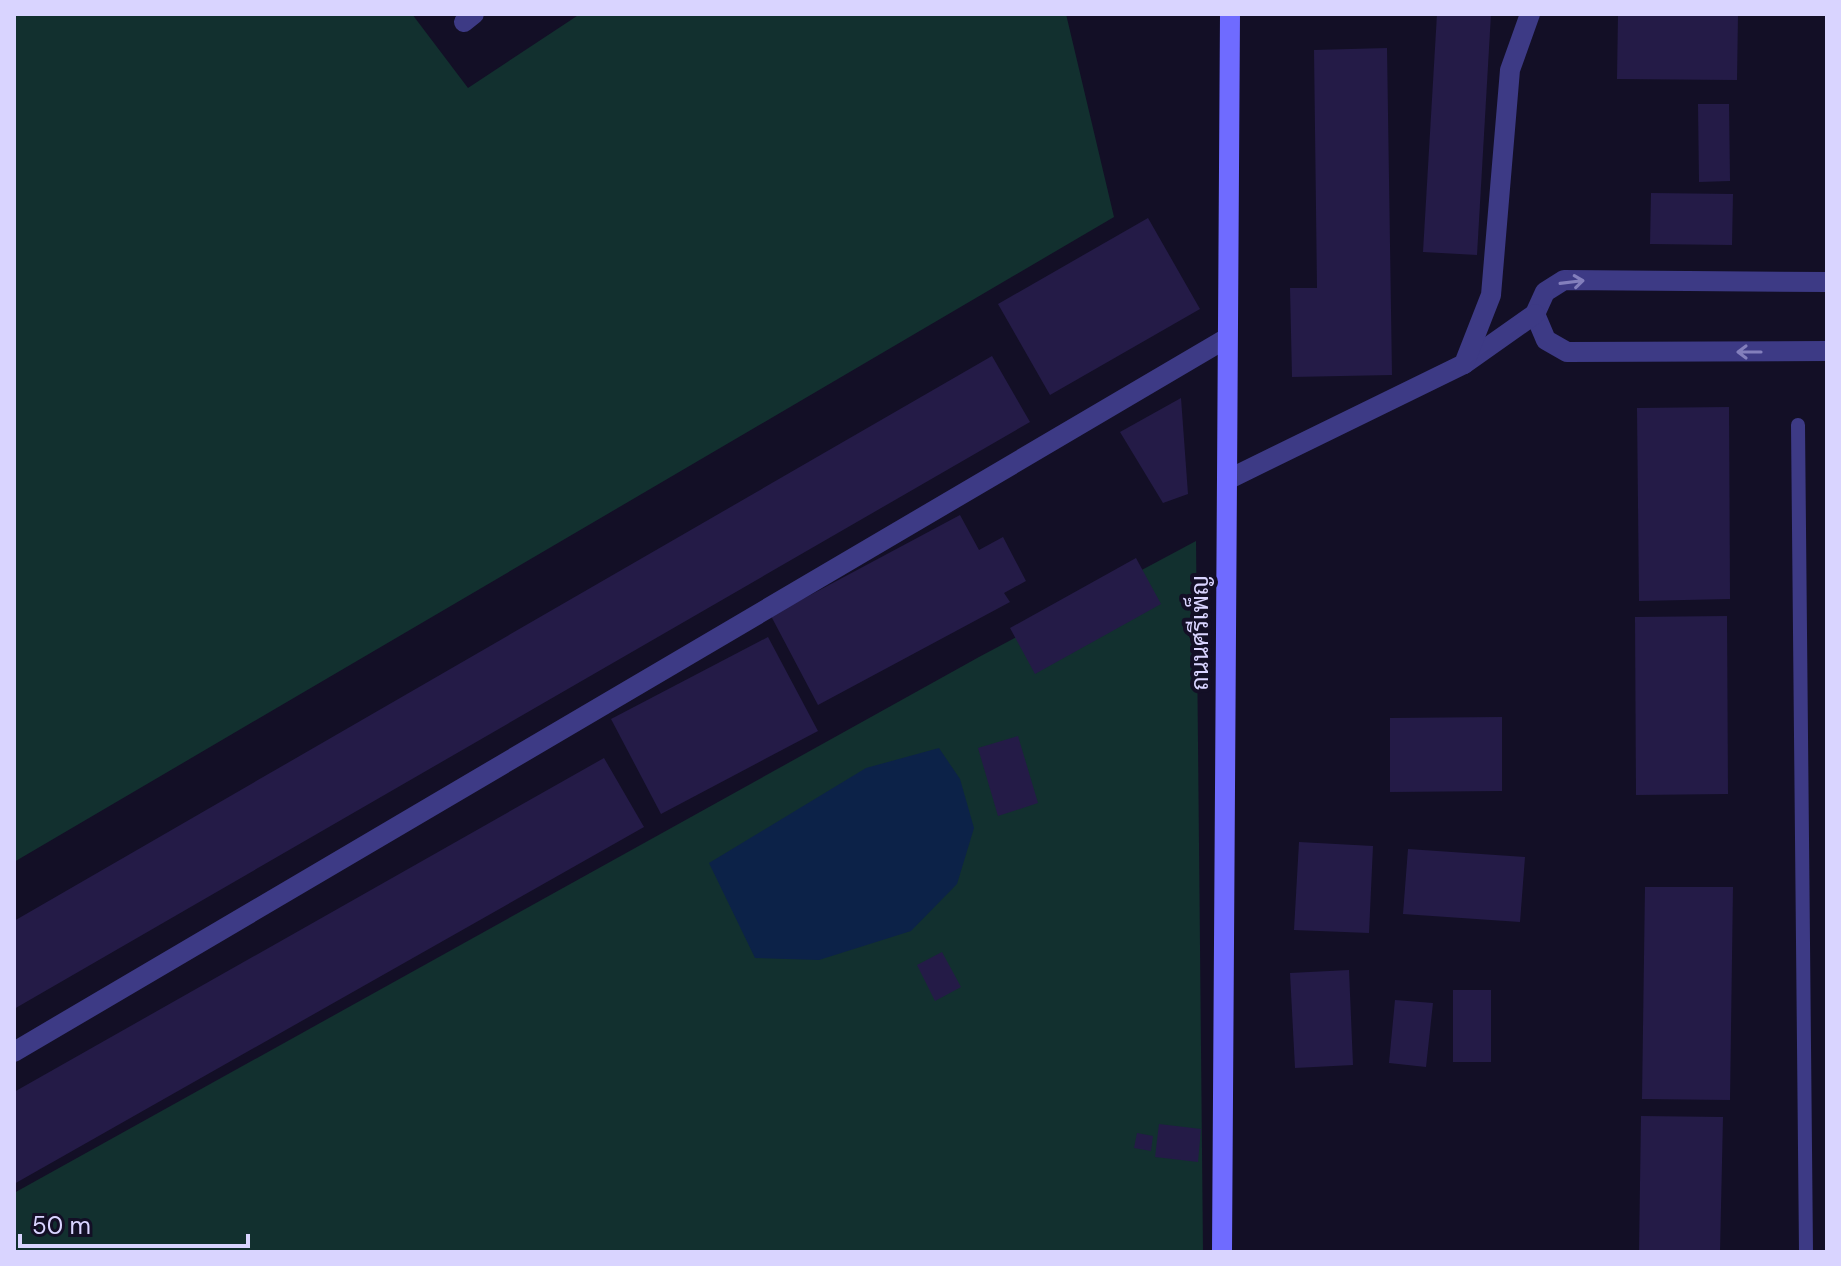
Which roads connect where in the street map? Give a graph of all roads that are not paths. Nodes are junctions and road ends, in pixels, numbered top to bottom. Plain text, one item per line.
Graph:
1 (1230, 14) edge
2 (1530, 14) edge
3 (1827, 282) edge
4 (1535, 314) junction
5 (1227, 338) junction
6 (1827, 351) edge
7 (1464, 364) junction
8 (1798, 425) dead end
9 (1227, 480) junction
10 (14, 1052) edge
11 (1222, 1252) edge
12 (1806, 1252) edge

1 - 5 main road, ถนนศรีเพ็ญ
2 - 7 street
4 -> 3 street
6 -> 4 street
4 - 7 street
5 - 9 main road, ถนนศรีเพ็ญ
5 - 10 street
7 - 9 street
8 - 12 lane
9 - 11 main road, ถนนศรีเพ็ญ

